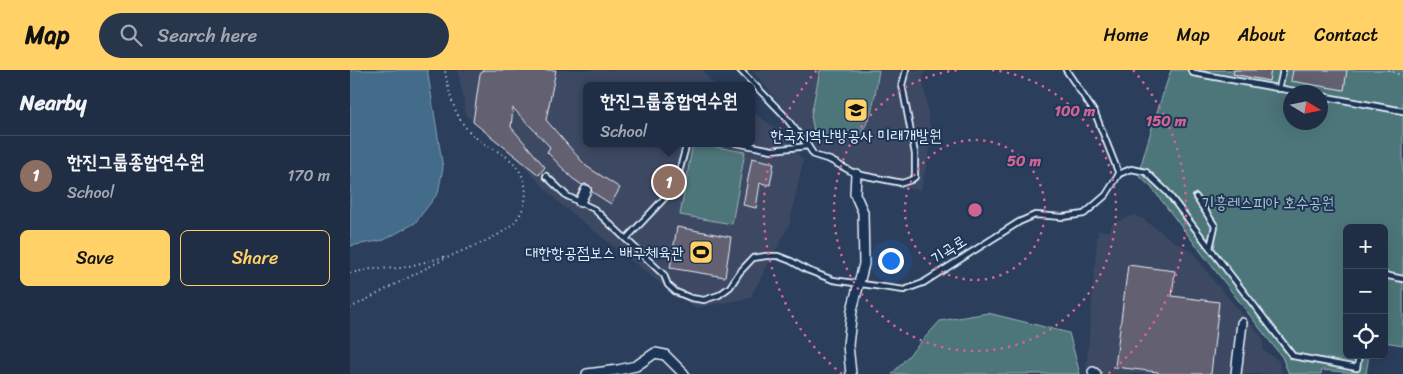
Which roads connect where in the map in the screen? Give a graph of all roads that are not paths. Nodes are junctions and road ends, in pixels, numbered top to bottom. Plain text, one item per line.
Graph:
1 (740, 70) edge
2 (906, 70) edge
3 (1066, 70) edge
4 (1191, 70) edge
5 (1283, 70) edge
6 (752, 82) edge
7 (755, 85) edge
8 (1279, 89) junction
9 (1283, 90) edge
10 (1328, 97) edge
11 (1403, 111) edge
12 (808, 146) junction
13 (686, 147) edge
14 (755, 147) edge
15 (856, 174) junction
16 (1119, 174) junction
17 (546, 176) dead end
18 (586, 190) dead end
19 (1196, 197) dead end
20 (580, 202) junction
21 (626, 239) junction
22 (1210, 248) junction
23 (1388, 276) edge
24 (1403, 279) edge
25 (858, 284) junction
26 (1242, 323) dead end
27 (1358, 359) edge
28 (587, 374) edge
29 (684, 374) edge
30 (851, 374) edge
31 (1236, 374) edge

1 - 6 lane
2 - 15 lane
3 - 16 lane
4 - 8 lane
5 - 8 lane
7 - 12 lane
8 - 9 lane
10 - 11 lane
12 - 14 lane
12 - 15 lane
13 - 21 lane
15 - 25 street
16 - 22 lane
16 - 25 lane, 기곡로
17 - 20 lane, 기곡로
18 - 20 street
19 - 22 lane
20 - 21 lane, 기곡로
21 - 25 lane, 기곡로
22 - 27 lane
23 - 24 lane
25 - 30 street
26 - 31 street
28 - 29 street

